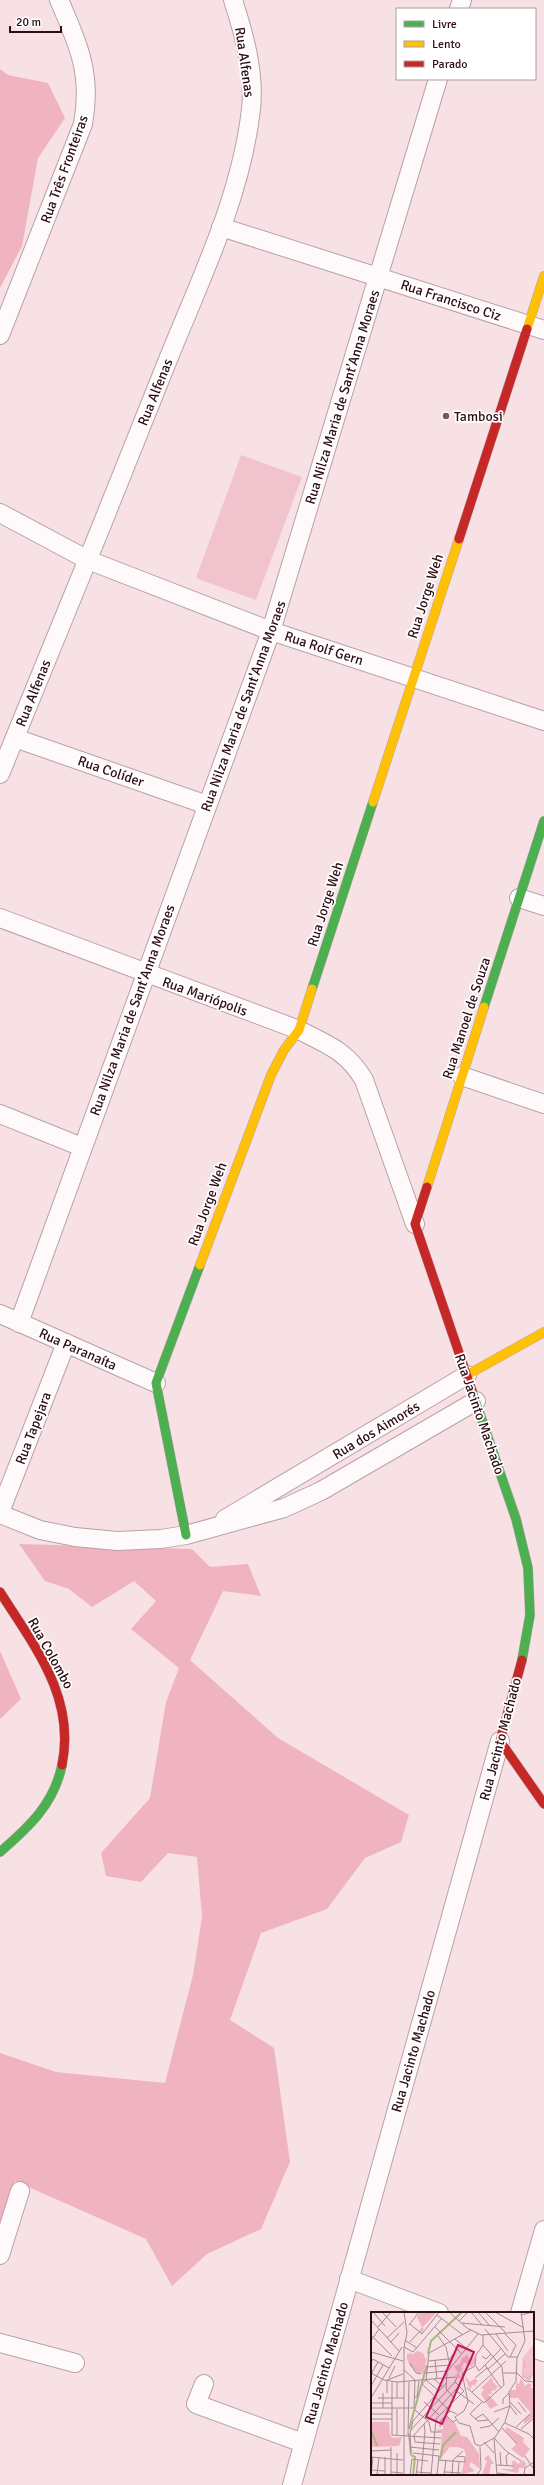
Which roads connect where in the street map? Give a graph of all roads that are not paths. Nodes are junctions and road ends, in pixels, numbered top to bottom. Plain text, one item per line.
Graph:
1 (59, 0) edge
2 (232, 0) edge
3 (438, 80) edge
4 (221, 227) junction
5 (544, 276) edge
6 (378, 277) junction
7 (536, 328) edge
8 (1, 332) edge
9 (0, 513) edge
10 (88, 560) junction
11 (271, 631) junction
12 (413, 678) junction
13 (544, 721) edge
14 (15, 738) junction
15 (0, 774) edge
16 (208, 805) junction
17 (544, 821) edge
18 (519, 898) junction
19 (544, 906) edge
20 (0, 918) edge
21 (146, 974) junction
22 (298, 1030) junction
23 (462, 1076) junction
24 (544, 1104) edge
25 (0, 1114) edge
26 (82, 1148) junction
27 (415, 1224) junction
28 (0, 1314) edge
29 (19, 1323) junction
30 (544, 1332) edge
31 (66, 1343) junction
32 (467, 1376) junction
33 (156, 1383) junction
34 (476, 1401) junction
35 (0, 1513) edge
36 (209, 1528) junction
37 (186, 1535) junction
38 (0, 1592) edge
39 (537, 1594) edge
40 (500, 1741) junction
41 (543, 1800) edge
42 (0, 1852) edge
43 (20, 2191) dead end
44 (544, 2230) edge
45 (0, 2255) edge
46 (349, 2280) junction
47 (435, 2312) edge
48 (520, 2312) edge
49 (0, 2343) edge
50 (534, 2348) edge
51 (544, 2352) edge
52 (75, 2363) dead end
53 (204, 2384) dead end
54 (303, 2443) junction
55 (292, 2485) edge

1 - 8 street, Rua Três Fronteiras
2 - 4 street, Rua Alfenas
3 - 6 street, Rua Nilza Maria de Sant'Anna Moraes
4 - 6 street, Rua Francisco Ciz
4 - 10 street, Rua Alfenas
5 - 7 street, Rua Jorge Weh
6 - 7 street, Rua Francisco Ciz
6 - 11 street, Rua Nilza Maria de Sant'Anna Moraes
7 - 12 street, Rua Jorge Weh
9 - 10 street, Rua Rolf Gern
10 - 11 street, Rua Rolf Gern
10 - 14 street, Rua Alfenas
11 - 12 street, Rua Rolf Gern
11 - 16 street, Rua Nilza Maria de Sant'Anna Moraes
12 - 13 street, Rua Rolf Gern
12 - 22 street, Rua Jorge Weh
14 - 15 street, Rua Alfenas
14 - 16 street, Rua Colíder
16 - 21 street, Rua Nilza Maria de Sant'Anna Moraes
17 - 18 street, Rua Manoel de Souza
18 - 19 street
18 - 23 street, Rua Manoel de Souza
20 - 21 street, Rua Mariópolis
21 - 22 street, Rua Mariópolis
21 - 26 street, Rua Nilza Maria de Sant'Anna Moraes
22 - 27 street, Rua Jacinto Machado
22 - 33 street, Rua Jorge Weh
23 - 24 street
23 - 27 street, Rua Manoel de Souza
25 - 26 street
26 - 29 street, Rua Nilza Maria de Sant'Anna Moraes
27 - 32 street, Rua Jacinto Machado
28 - 29 street, Rua Paranaíta
29 - 31 street, Rua Paranaíta
30 - 32 street, Rua dos Aimorés
31 - 33 street, Rua Paranaíta
31 - 35 street, Rua Tapejara
32 - 34 street, Rua Jacinto Machado
32 - 36 street, Rua dos Aimorés
33 - 37 street
34 - 36 street, Rua dos Aimorés
34 - 39 street, Rua Jacinto Machado
35 - 37 street, Rua dos Aimorés
36 - 37 street, Rua dos Aimorés
38 - 42 street, Rua Colombo
39 - 40 street, Rua Jacinto Machado
40 - 41 street
40 - 46 street, Rua Jacinto Machado
43 - 45 street
44 - 48 street
46 - 47 street
46 - 54 street, Rua Jacinto Machado
49 - 52 street
50 - 51 street
53 - 54 street
54 - 55 street, Rua Jacinto Machado

